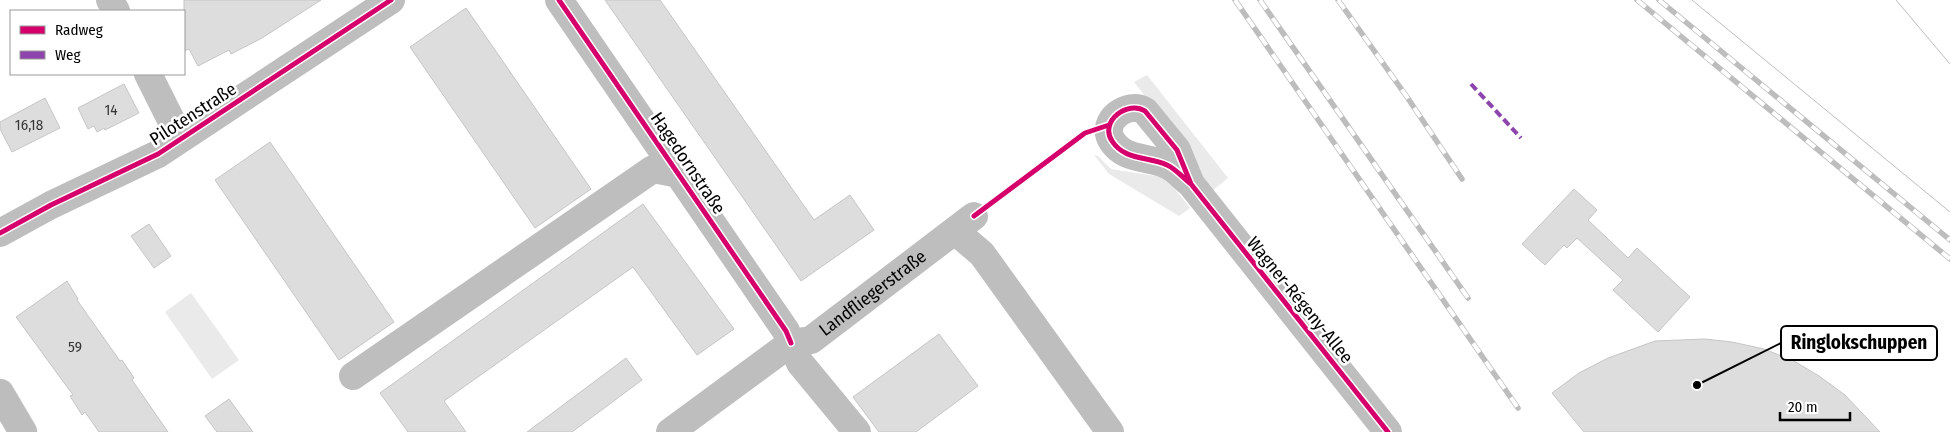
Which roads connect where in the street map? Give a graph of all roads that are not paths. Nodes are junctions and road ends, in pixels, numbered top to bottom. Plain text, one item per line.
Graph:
1 (390, 0) edge
2 (559, 0) edge
3 (149, 75) edge
4 (183, 137) junction
5 (679, 174) junction
6 (1191, 184) dead end
7 (0, 233) edge
8 (791, 343) junction
9 (353, 376) dead end
10 (0, 394) edge
11 (23, 432) edge
12 (670, 432) edge
13 (856, 432) edge
14 (1110, 432) edge
15 (1388, 432) edge

1 - 4 street, Pilotenstraße
2 - 5 street, Hagedornstraße
3 - 4 street
4 - 7 street, Pilotenstraße
5 - 8 street, Hagedornstraße
5 - 9 street
6 - 15 street, Wagner-Régeny-Allee
8 - 12 street, Landfliegerstraße
8 - 13 street, Hagedornstraße
8 - 14 street, Landfliegerstraße
10 - 11 main road

